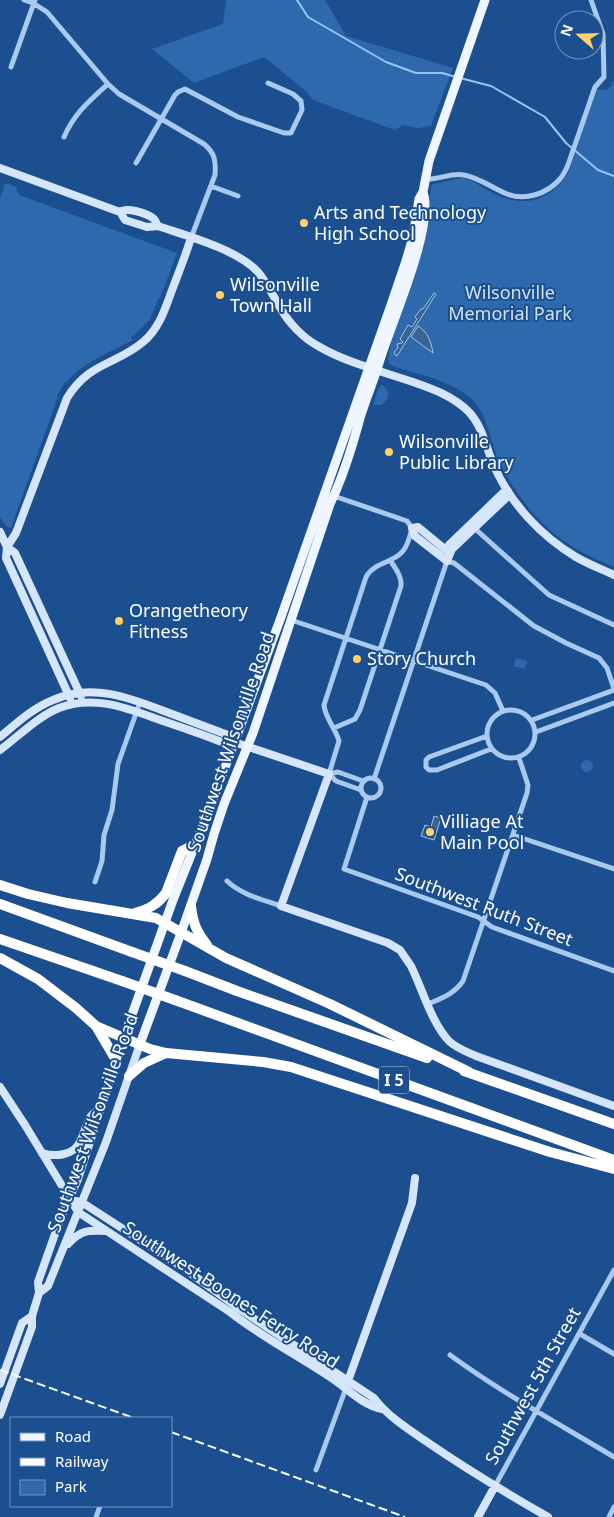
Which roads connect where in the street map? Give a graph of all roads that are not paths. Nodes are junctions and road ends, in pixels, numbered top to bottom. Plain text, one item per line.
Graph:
1 (24, 0) edge
2 (485, 0) edge
3 (591, 0) edge
4 (34, 2) edge
5 (10, 67) dead end
6 (268, 83) dead end
7 (108, 84) junction
8 (162, 120) junction
9 (64, 137) dead end
10 (136, 163) dead end
11 (0, 168) edge
12 (425, 179) junction
13 (211, 186) junction
14 (238, 196) dead end
15 (191, 238) junction
16 (373, 369) junction
17 (508, 491) junction
18 (329, 494) junction
19 (472, 526) junction
20 (412, 528) junction
21 (0, 532) edge
22 (6, 547) junction
23 (447, 559) junction
24 (390, 560) junction
25 (614, 575) edge
26 (291, 620) junction
27 (614, 625) edge
28 (346, 638) junction
29 (380, 649) junction
30 (414, 660) junction
31 (614, 689) edge
32 (79, 692) junction
33 (68, 695) junction
34 (84, 702) junction
35 (140, 702) junction
36 (614, 703) edge
37 (72, 704) junction
38 (503, 711) junction
39 (136, 712) junction
40 (532, 720) junction
41 (334, 728) junction
42 (536, 732) junction
43 (0, 736) edge
44 (487, 736) junction
45 (234, 742) junction
46 (247, 746) junction
47 (491, 749) junction
48 (0, 750) edge
49 (519, 758) junction
50 (329, 774) junction
51 (374, 778) junction
52 (363, 781) junction
53 (361, 790) junction
54 (367, 797) junction
55 (513, 835) junction
56 (196, 844) junction
57 (614, 869) edge
58 (227, 881) dead end
59 (95, 882) dead end
60 (0, 885) edge
61 (0, 904) edge
62 (191, 906) junction
63 (281, 906) junction
64 (132, 914) junction
65 (484, 921) junction
66 (165, 924) junction
67 (181, 933) junction
68 (0, 938) edge
69 (211, 950) junction
70 (0, 958) edge
71 (614, 971) edge
72 (428, 1004) junction
73 (96, 1026) junction
74 (124, 1037) junction
75 (140, 1044) junction
76 (166, 1053) junction
77 (116, 1060) junction
78 (469, 1072) junction
79 (129, 1076) junction
80 (0, 1087) edge
81 (103, 1106) junction
82 (614, 1106) edge
83 (614, 1124) edge
84 (42, 1153) junction
85 (614, 1160) edge
86 (614, 1170) edge
87 (415, 1178) dead end
88 (70, 1199) junction
89 (83, 1203) junction
90 (78, 1212) junction
91 (106, 1231) junction
92 (63, 1250) junction
93 (614, 1270) edge
94 (40, 1293) junction
95 (32, 1316) junction
96 (580, 1334) junction
97 (614, 1354) edge
98 (450, 1355) dead end
99 (0, 1384) edge
100 (347, 1385) junction
101 (536, 1411) junction
102 (0, 1414) edge
103 (614, 1457) edge
104 (316, 1470) dead end
105 (495, 1486) junction
106 (614, 1507) edge
107 (478, 1517) edge
108 (548, 1517) edge
109 (608, 1517) edge

1 - 4 street
2 - 12 main road, Southwest Wilsonville Road
3 - 12 street
4 - 5 street
4 - 7 street
6 - 8 street
7 - 8 street
7 - 9 street
8 - 10 street
8 - 13 street
11 - 15 street
12 - 16 main road, Southwest Wilsonville Road
13 - 14 street
13 - 15 street
15 - 16 street
15 - 22 street
16 - 17 street
16 - 18 main road, Southwest Wilsonville Road
17 - 19 street
17 - 25 street
18 - 20 street
18 - 26 main road, Southwest Wilsonville Road
18 - 45 main road, Southwest Wilsonville Road
19 - 23 street
19 - 27 street
20 - 23 street
20 - 24 street
21 - 22 street
22 - 32 street
22 - 33 street
23 - 30 street
23 - 31 street
24 - 28 street
24 - 29 street
26 - 28 street
26 - 46 main road, Southwest Wilsonville Road
28 - 29 street
28 - 41 street
29 - 30 street
29 - 41 street
30 - 38 street
30 - 51 street
31 - 40 street
32 - 33 street
32 - 34 street
32 - 35 street
33 - 37 street
33 - 43 street
34 - 37 street
34 - 39 street
35 - 39 street
35 - 45 street
36 - 42 street
37 - 48 street
38 - 40 street
38 - 44 street
39 - 45 street
39 - 59 street
40 - 42 street
41 - 50 street
42 - 49 street
44 - 47 street
44 - 47 street
45 - 46 street
45 - 56 main road, Southwest Wilsonville Road
46 - 50 street
46 - 62 main road, Southwest Wilsonville Road
47 - 49 street
49 - 55 street
50 - 52 street
50 - 53 street
50 - 63 street
51 - 52 street
51 - 54 street
52 - 53 street
53 - 54 street
54 - 65 street, Southwest Ruth Street
55 - 57 street
55 - 65 street
56 - 64 highway
56 - 66 main road, Southwest Wilsonville Road
58 - 63 street
60 - 64 highway, I 5
61 - 78 highway, I 5, bridge
62 - 67 main road, Southwest Wilsonville Road
62 - 69 highway, I 5
63 - 72 street
64 - 66 highway, I 5
65 - 71 street, Southwest Ruth Street
65 - 72 street
66 - 67 highway, I 5
66 - 74 main road, Southwest Wilsonville Road
67 - 69 highway, I 5
67 - 75 main road, Southwest Wilsonville Road
68 - 85 highway, I 5, bridge
69 - 78 highway, I 5
70 - 73 highway, I 5
72 - 82 street
73 - 74 highway, I 5
73 - 77 highway, I 5
74 - 75 highway, I 5
74 - 77 street, Southwest Wilsonville Road
75 - 76 highway, I 5
75 - 79 street, Southwest Wilsonville Road
76 - 79 highway
76 - 86 highway, I 5
77 - 81 street, Southwest Wilsonville Road
78 - 83 highway, I 5
79 - 89 street, Southwest Wilsonville Road
80 - 84 street, Southwest Boones Ferry Road
81 - 84 street
81 - 88 street, Southwest Wilsonville Road
84 - 88 street, Southwest Boones Ferry Road
87 - 100 street
88 - 89 street, Southwest Boones Ferry Road
88 - 90 street, Southwest Boones Ferry Road
88 - 94 street, Southwest Wilsonville Road
89 - 90 street, Southwest Wilsonville Road
89 - 100 street, Southwest Boones Ferry Road
90 - 91 street, Southwest Boones Ferry Road
90 - 92 street, Southwest Wilsonville Road
91 - 92 street
91 - 100 street, Southwest Boones Ferry Road
92 - 94 street, Southwest Wilsonville Road
93 - 96 street, Southwest 5th Street
94 - 95 street, Southwest Wilsonville Road
95 - 99 street, Southwest Wilsonville Road
95 - 102 street, Southwest Wilsonville Road
96 - 97 street
96 - 101 street, Southwest 5th Street
98 - 101 street
100 - 104 street
100 - 105 street, Southwest Boones Ferry Road
101 - 103 street
101 - 105 street, Southwest 5th Street
105 - 107 street, Southwest 5th Street
105 - 108 street, Southwest Boones Ferry Road
106 - 109 street

